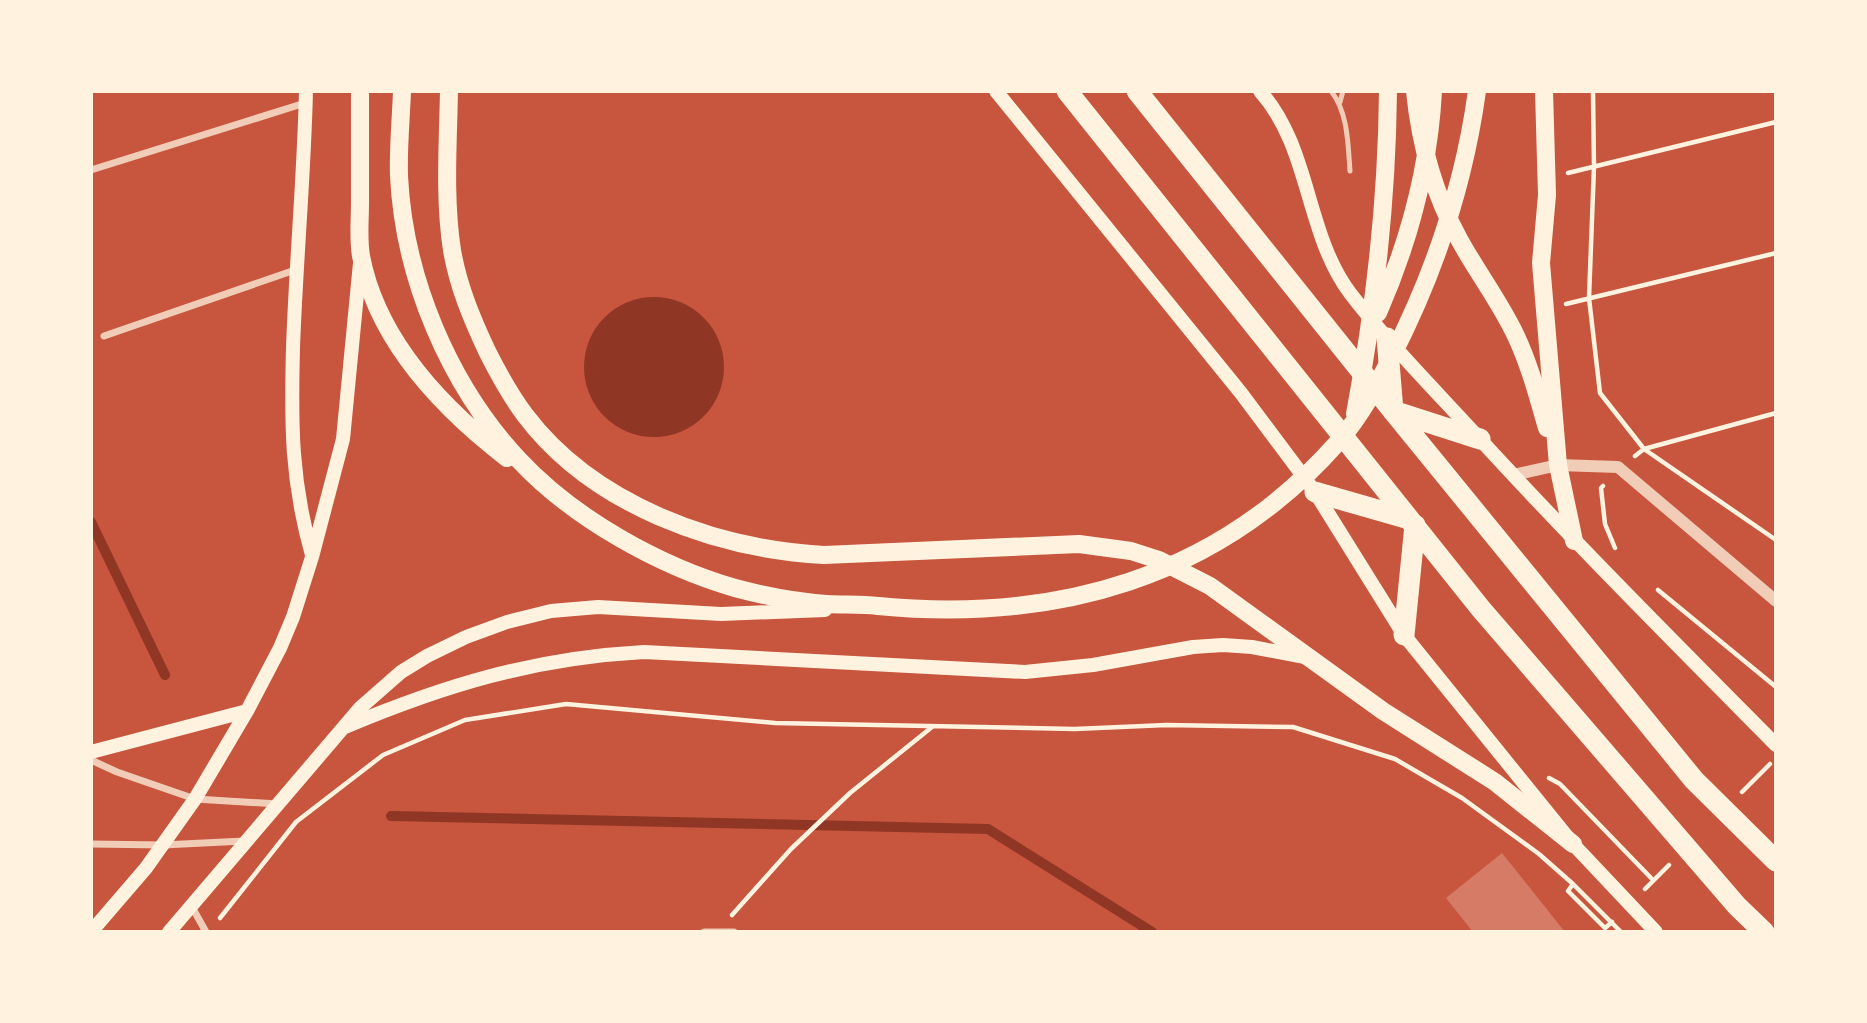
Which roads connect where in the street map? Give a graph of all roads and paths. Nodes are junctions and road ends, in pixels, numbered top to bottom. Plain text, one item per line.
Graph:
1 (360, 91) edge
2 (402, 91) edge
3 (449, 91) edge
4 (996, 91) edge
5 (1067, 91) edge
6 (1137, 91) edge
7 (1260, 91) edge
8 (1331, 91) edge
9 (1343, 91) edge
10 (1388, 91) edge
11 (1419, 91) edge
12 (1477, 91) edge
13 (1545, 91) edge
14 (1593, 91) edge
15 (305, 97) edge
16 (1340, 102) junction
17 (1776, 122) edge
18 (1594, 167) junction
19 (91, 170) edge
20 (1350, 171) dead end
21 (1547, 178) junction
22 (1776, 253) edge
23 (360, 254) junction
24 (295, 270) junction
25 (1589, 298) junction
26 (1544, 309) junction
27 (104, 336) dead end
28 (1378, 337) junction
29 (1393, 411) junction
30 (1353, 424) junction
31 (1480, 439) junction
32 (1558, 465) junction
33 (1513, 475) junction
34 (545, 484) junction
35 (1315, 492) junction
36 (1412, 522) junction
37 (1776, 540) edge
38 (1574, 541) junction
39 (312, 556) junction
40 (1776, 601) edge
41 (869, 605) junction
42 (1404, 635) junction
43 (1310, 658) junction
44 (247, 711) junction
45 (932, 726) junction
46 (345, 727) junction
47 (1776, 745) edge
48 (91, 752) edge
49 (91, 760) edge
50 (195, 799) junction
51 (278, 804) junction
52 (247, 841) junction
53 (91, 844) edge
54 (1573, 844) junction
55 (163, 845) junction
56 (1776, 861) edge
57 (1573, 884) junction
58 (192, 907) junction
59 (216, 922) dead end
60 (1605, 928) dead end
61 (91, 932) edge
62 (169, 932) edge
63 (206, 932) edge
64 (704, 932) edge
65 (726, 932) edge
66 (734, 932) edge
67 (1621, 932) edge
68 (1656, 932) edge
69 (1764, 932) edge

1 - 23 main road
2 - 34 main road
3 - 43 main road
4 - 35 main road
5 - 36 highway
6 - 29 highway
7 - 28 main road
8 - 16 lane
9 - 16 lane
10 - 28 main road
11 - 28 main road
11 - 32 main road
12 - 30 main road
13 - 21 main road
14 - 18 path
15 - 19 street
15 - 24 main road
16 - 20 lane
17 - 18 path
18 - 21 path
18 - 25 path
21 - 26 main road
22 - 25 path
23 - 34 main road
23 - 39 main road
24 - 27 street
24 - 39 main road
25 - 26 path
25 - 37 path
26 - 32 main road
28 - 29 highway
28 - 30 main road
28 - 31 main road
29 - 31 highway
29 - 56 highway
30 - 41 main road
31 - 33 main road
32 - 33 street
32 - 38 main road
32 - 40 street
33 - 38 main road
34 - 41 main road
35 - 36 highway
35 - 42 main road
36 - 42 highway
36 - 69 highway
38 - 47 main road
39 - 44 main road
41 - 46 main road
42 - 54 main road
43 - 46 main road
43 - 54 main road
44 - 48 main road
44 - 50 main road
45 - 57 path
45 - 59 path
45 - 65 path
46 - 51 main road
49 - 50 street
50 - 51 street
50 - 55 main road
51 - 52 main road
52 - 55 street
52 - 58 main road
53 - 55 street
54 - 68 main road
55 - 61 main road
57 - 60 path
57 - 67 path
58 - 62 main road
58 - 63 street
64 - 65 street
65 - 66 street

